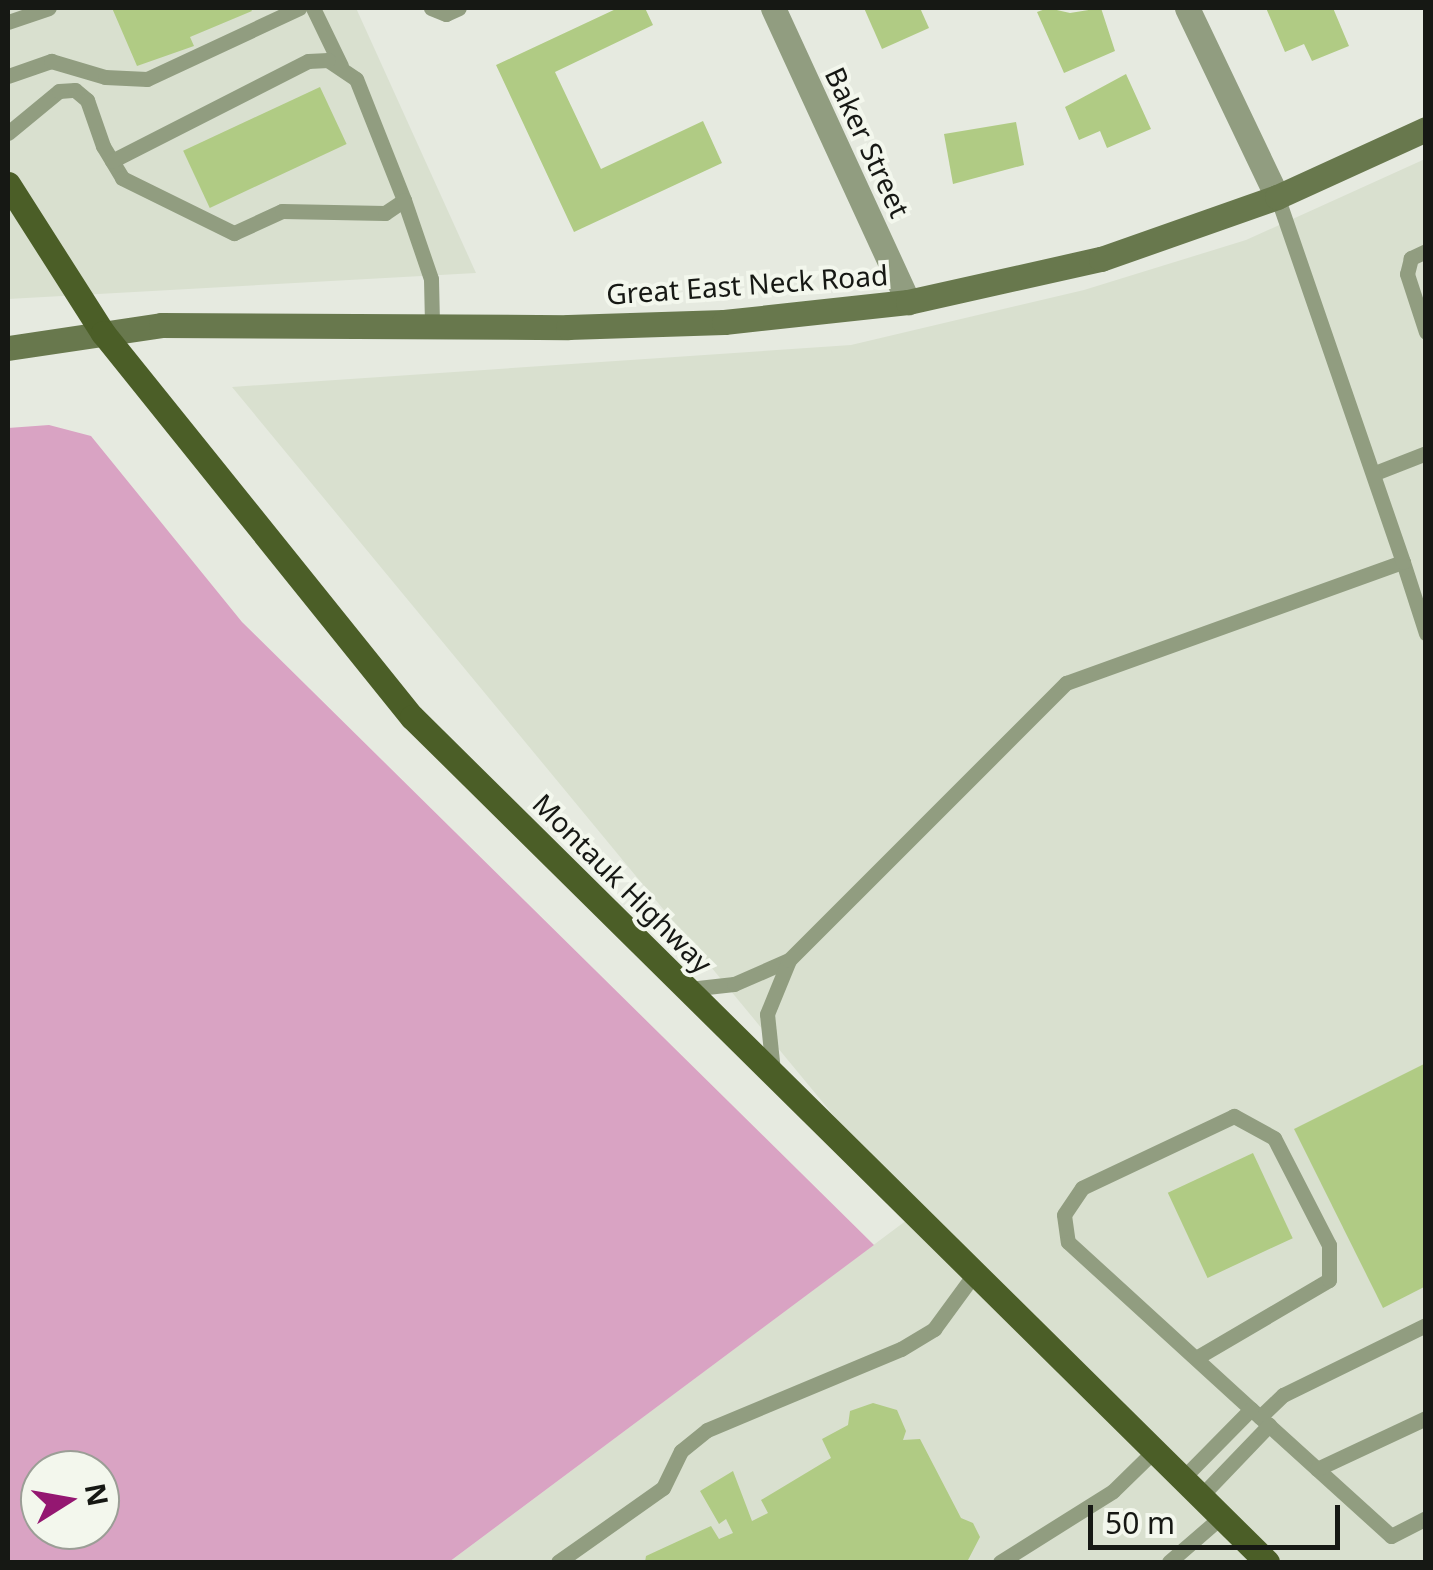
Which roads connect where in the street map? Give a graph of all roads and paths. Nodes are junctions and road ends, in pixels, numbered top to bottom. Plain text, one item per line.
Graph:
1 (49, 8) edge
2 (298, 8) edge
3 (313, 8) edge
4 (431, 8) edge
5 (459, 8) edge
6 (774, 8) edge
7 (1187, 8) edge
8 (8, 22) edge
9 (67, 65) junction
10 (341, 66) junction
11 (8, 76) edge
12 (75, 90) junction
13 (1426, 128) edge
14 (8, 133) edge
15 (112, 161) junction
16 (8, 184) edge
17 (1277, 197) junction
18 (404, 200) junction
19 (1426, 251) edge
20 (908, 302) junction
21 (432, 324) junction
22 (1426, 332) edge
23 (103, 333) junction
24 (8, 348) edge
25 (1426, 454) edge
26 (1374, 473) junction
27 (1403, 562) junction
28 (1426, 633) edge
29 (790, 960) junction
30 (688, 989) junction
31 (774, 1075) junction
32 (975, 1273) junction
33 (1426, 1326) edge
34 (1196, 1358) junction
35 (1260, 1417) junction
36 (1426, 1418) edge
37 (1154, 1451) junction
38 (1317, 1470) junction
39 (1191, 1488) junction
40 (1221, 1517) junction
41 (1426, 1518) edge
42 (558, 1562) edge
43 (1000, 1562) edge
44 (1169, 1562) edge
45 (1267, 1562) edge

1 - 8 lane
2 - 9 lane
3 - 10 lane
4 - 5 lane
6 - 20 street, Baker Street
7 - 17 street
9 - 11 lane
9 - 12 lane
10 - 15 lane
10 - 18 lane
12 - 14 lane
12 - 15 lane
13 - 17 main road, Great East Neck Road
15 - 18 lane
16 - 23 main road, Montauk Highway
17 - 20 main road, Great East Neck Road
17 - 26 lane
18 - 21 lane
19 - 22 lane
20 - 21 main road, Great East Neck Road
21 - 23 main road, Great East Neck Road
23 - 24 main road, Great East Neck Road
23 - 30 main road, Montauk Highway
25 - 26 lane
26 - 27 lane
27 - 28 lane
27 - 29 lane
29 - 30 lane
29 - 31 lane
30 - 31 main road, Montauk Highway
31 - 32 main road, Montauk Highway
32 - 37 main road, Montauk Highway
32 - 42 lane
33 - 35 lane
34 - 34 lane
34 - 35 lane
35 - 38 lane
35 - 39 lane
35 - 39 lane
36 - 38 lane
37 - 39 main road, Montauk Highway
37 - 43 lane
38 - 41 lane
39 - 40 main road, Montauk Highway
40 - 44 lane
40 - 45 main road, Montauk Highway

